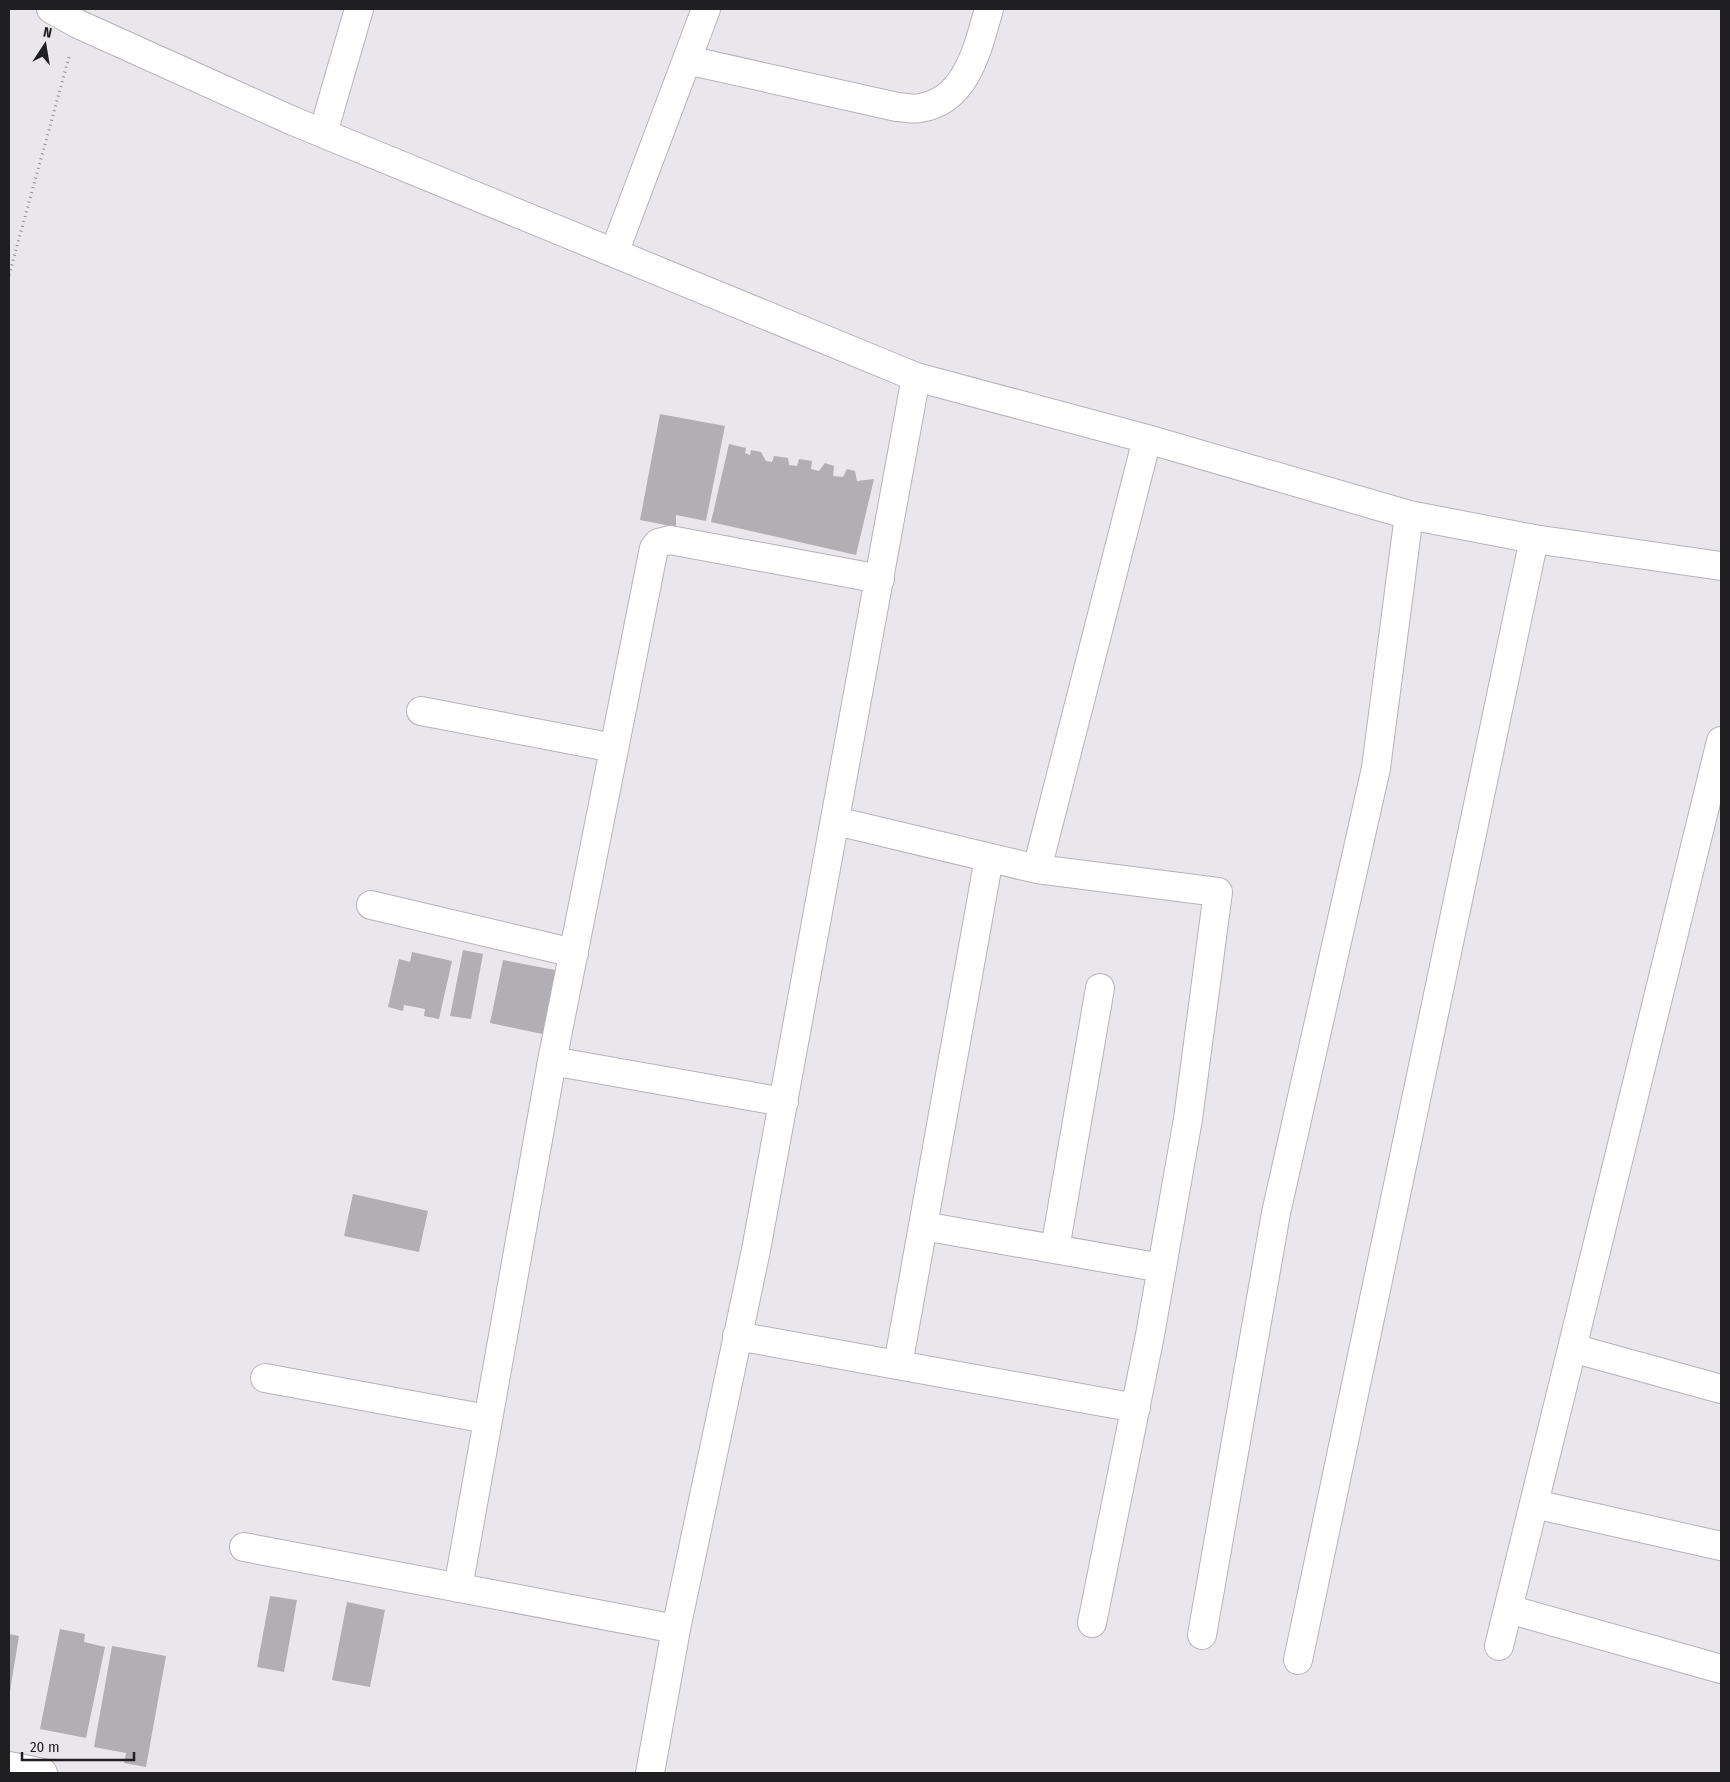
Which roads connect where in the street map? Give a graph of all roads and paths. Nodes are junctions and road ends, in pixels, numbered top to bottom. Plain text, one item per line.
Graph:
1 (51, 9) edge
2 (359, 9) edge
3 (706, 9) edge
4 (989, 9) edge
5 (81, 16) edge
6 (687, 60) junction
7 (323, 133) junction
8 (614, 253) junction
9 (9, 275) edge
10 (916, 377) junction
11 (1147, 439) junction
12 (1409, 515) junction
13 (1534, 539) junction
14 (1721, 566) edge
15 (880, 579) junction
16 (421, 711) dead end
17 (1721, 741) edge
18 (614, 748) junction
19 (836, 821) junction
20 (989, 858) junction
21 (1037, 869) junction
22 (371, 906) dead end
23 (574, 953) junction
24 (1100, 988) dead end
25 (552, 1061) junction
26 (784, 1102) junction
27 (922, 1226) junction
28 (1055, 1249) junction
29 (1162, 1268) junction
30 (738, 1336) junction
31 (1572, 1348) junction
32 (898, 1365) junction
33 (265, 1378) dead end
34 (1721, 1389) edge
35 (1136, 1408) junction
36 (487, 1419) junction
37 (1534, 1504) junction
38 (1721, 1546) edge
39 (244, 1548) dead end
40 (458, 1588) junction
41 (1508, 1609) junction
42 (1092, 1623) dead end
43 (676, 1629) junction
44 (1202, 1635) dead end
45 (1499, 1646) dead end
46 (1298, 1660) dead end
47 (1721, 1669) edge
48 (9, 1766) edge
49 (43, 1773) edge
50 (650, 1773) edge

1 - 5 street
2 - 7 street
3 - 6 street
4 - 6 street
5 - 7 street
5 - 9 path
6 - 8 street
7 - 8 street
8 - 10 street
10 - 11 street
10 - 15 street
11 - 12 street
11 - 21 street
12 - 13 street
12 - 44 street
13 - 14 street
13 - 46 street
15 - 18 street
15 - 19 street
16 - 18 street
17 - 31 street
18 - 23 street
19 - 20 street
19 - 26 street
20 - 21 street
20 - 27 street
21 - 29 street
22 - 23 street
23 - 25 street
24 - 28 street
25 - 26 street
25 - 36 street
26 - 30 street
27 - 28 street
27 - 32 street
28 - 29 street
29 - 35 street
30 - 32 street
30 - 43 street
31 - 34 street
31 - 37 street
32 - 35 street
33 - 36 street
35 - 42 street
36 - 40 street
37 - 38 street
37 - 41 street
39 - 40 street
40 - 43 street
41 - 45 street
41 - 47 street
43 - 50 street
48 - 49 street

